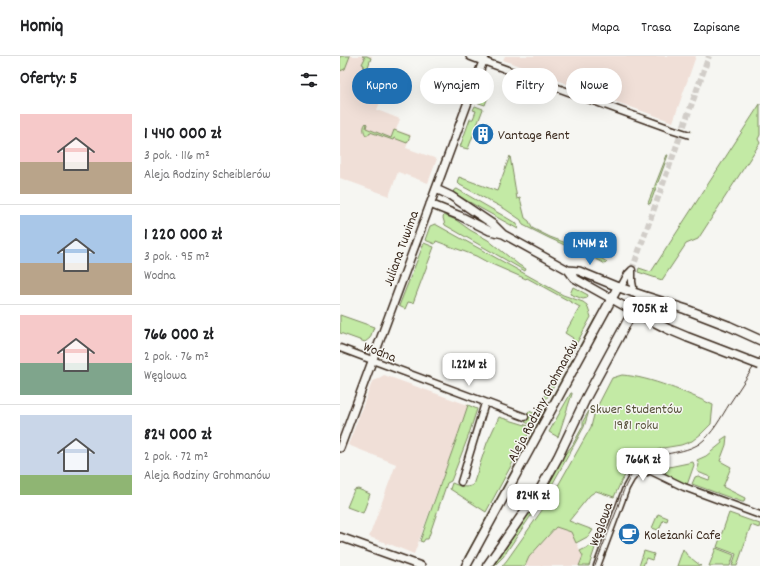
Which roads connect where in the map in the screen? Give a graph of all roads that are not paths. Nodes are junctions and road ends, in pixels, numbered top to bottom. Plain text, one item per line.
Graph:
1 (470, 56) edge
2 (484, 58) edge
3 (690, 135) dead end
4 (436, 188) junction
5 (430, 204) junction
6 (503, 234) junction
7 (568, 270) junction
8 (620, 286) junction
9 (633, 287) dead end
10 (641, 295) junction
11 (612, 299) junction
12 (633, 311) junction
13 (760, 340) edge
14 (340, 348) edge
15 (372, 361) junction
16 (760, 365) edge
17 (485, 403) junction
18 (524, 417) dead end
19 (340, 448) edge
20 (649, 470) junction
21 (638, 471) junction
22 (461, 482) dead end
23 (760, 515) edge
24 (340, 537) edge
25 (467, 565) edge
26 (421, 566) edge
27 (487, 566) edge
28 (598, 566) edge

1 - 2 street
2 - 3 street, bridge
2 - 4 street, Juliana Tuwima
4 - 5 street, Juliana Tuwima
4 - 6 street
5 - 6 street
5 - 15 street, Juliana Tuwima
6 - 7 street
7 - 8 street
7 - 11 street
8 - 9 street
8 - 10 main road
8 - 11 main road, Aleja Rodziny Grohmanów
10 - 12 main road
10 - 13 main road, bridge
11 - 12 street
11 - 25 main road, Aleja Rodziny Grohmanów
12 - 16 main road, bridge
12 - 27 main road
14 - 15 street, Wodna
15 - 17 street, Wodna
15 - 19 street, Juliana Tuwima
17 - 18 street, Wodna
17 - 22 street
20 - 21 street
20 - 21 street
20 - 23 street
21 - 28 street, Węglowa
24 - 26 street

